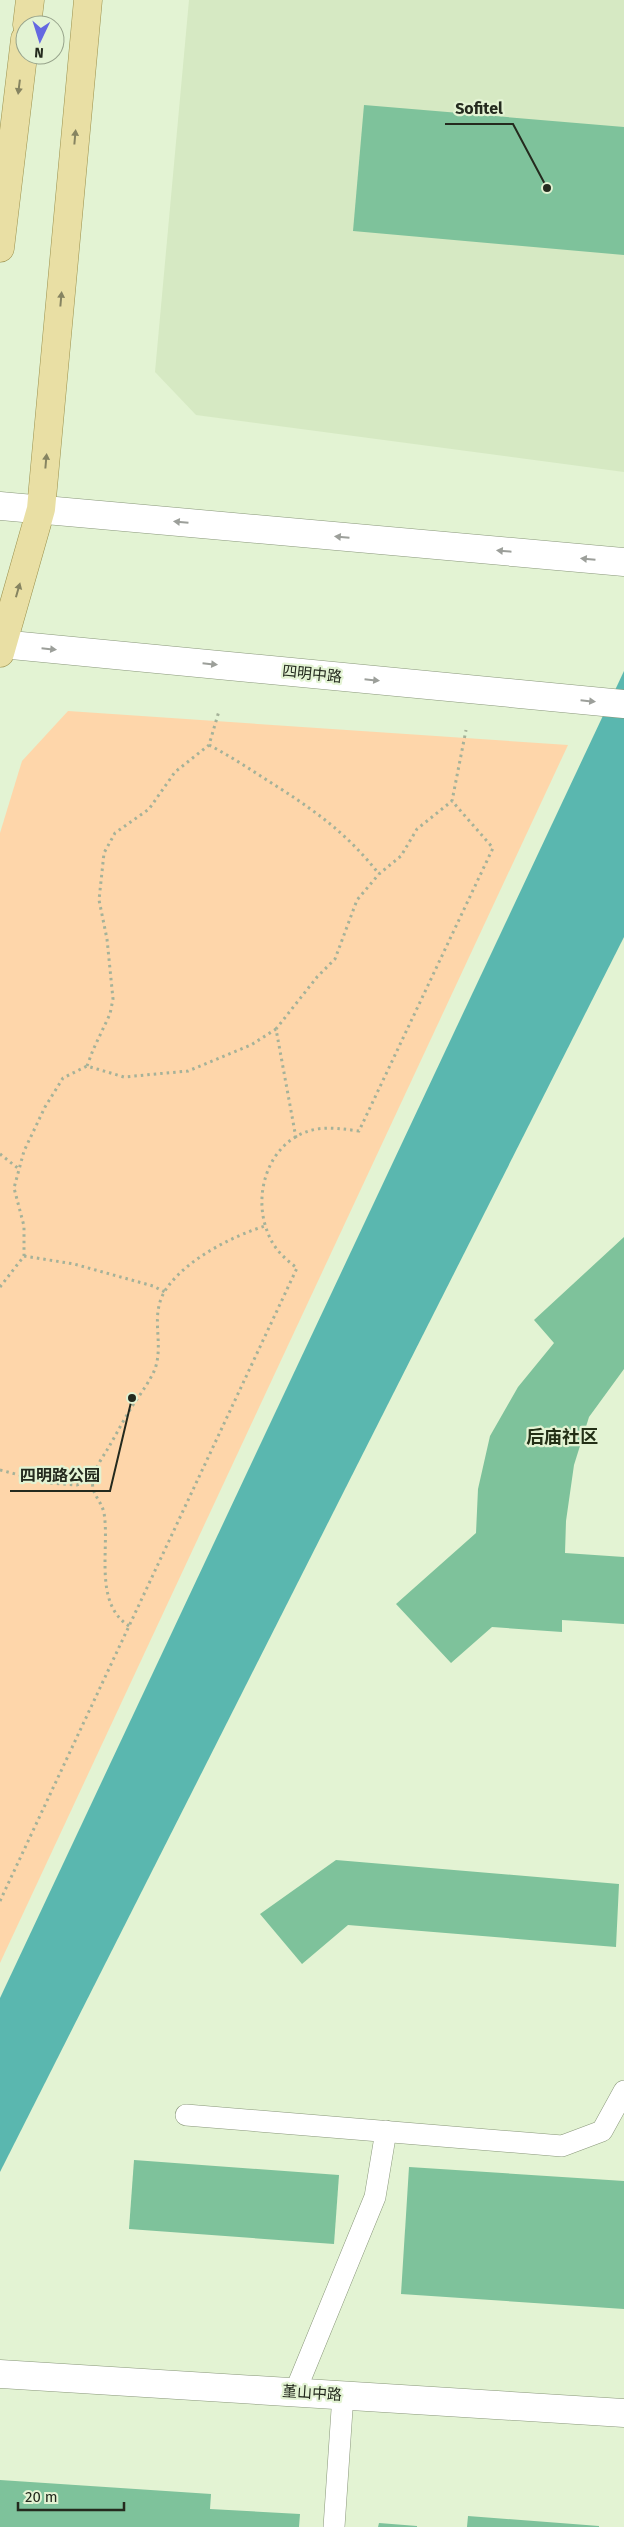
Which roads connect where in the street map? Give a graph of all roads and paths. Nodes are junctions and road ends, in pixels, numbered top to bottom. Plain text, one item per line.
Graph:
1 (30, 0) edge
2 (88, 0) edge
3 (28, 15) edge
4 (22, 65) edge
5 (0, 248) edge
6 (0, 506) edge
7 (42, 510) junction
8 (624, 562) edge
9 (1, 647) edge
10 (624, 704) edge
11 (219, 711) dead end
12 (466, 730) dead end
13 (209, 746) junction
14 (452, 801) junction
15 (379, 874) junction
16 (276, 1029) junction
17 (87, 1066) junction
18 (296, 1138) junction
19 (0, 1154) edge
20 (19, 1169) junction
21 (265, 1226) junction
22 (24, 1256) junction
23 (0, 1287) edge
24 (165, 1292) junction
25 (0, 1470) edge
26 (93, 1478) junction
27 (129, 1626) junction
28 (0, 1901) edge
29 (624, 2091) edge
30 (186, 2115) dead end
31 (386, 2132) junction
32 (0, 2374) edge
33 (295, 2392) junction
34 (343, 2395) junction
35 (624, 2413) edge
36 (334, 2527) edge

1 - 3 main road
7 -> 2 main road
4 -> 5 main road
6 - 7 main road
8 -> 7 main road
9 -> 7 main road
9 -> 10 main road, 四明中路
11 - 13 path
12 - 14 path
13 - 15 path
13 - 17 path
14 - 15 path
14 - 18 path
15 - 16 path
16 - 17 path
16 - 18 path
17 - 20 path
18 - 21 path
19 - 20 path
20 - 22 path
21 - 24 path
21 - 27 path
22 - 23 path
22 - 24 path
24 - 26 path
25 - 26 path
26 - 27 path
27 - 28 path
29 - 31 lane
30 - 31 lane
31 - 33 lane
32 - 33 main road, 堇山中路
33 - 34 main road, 堇山中路
34 - 35 main road, 堇山中路
34 - 36 lane

